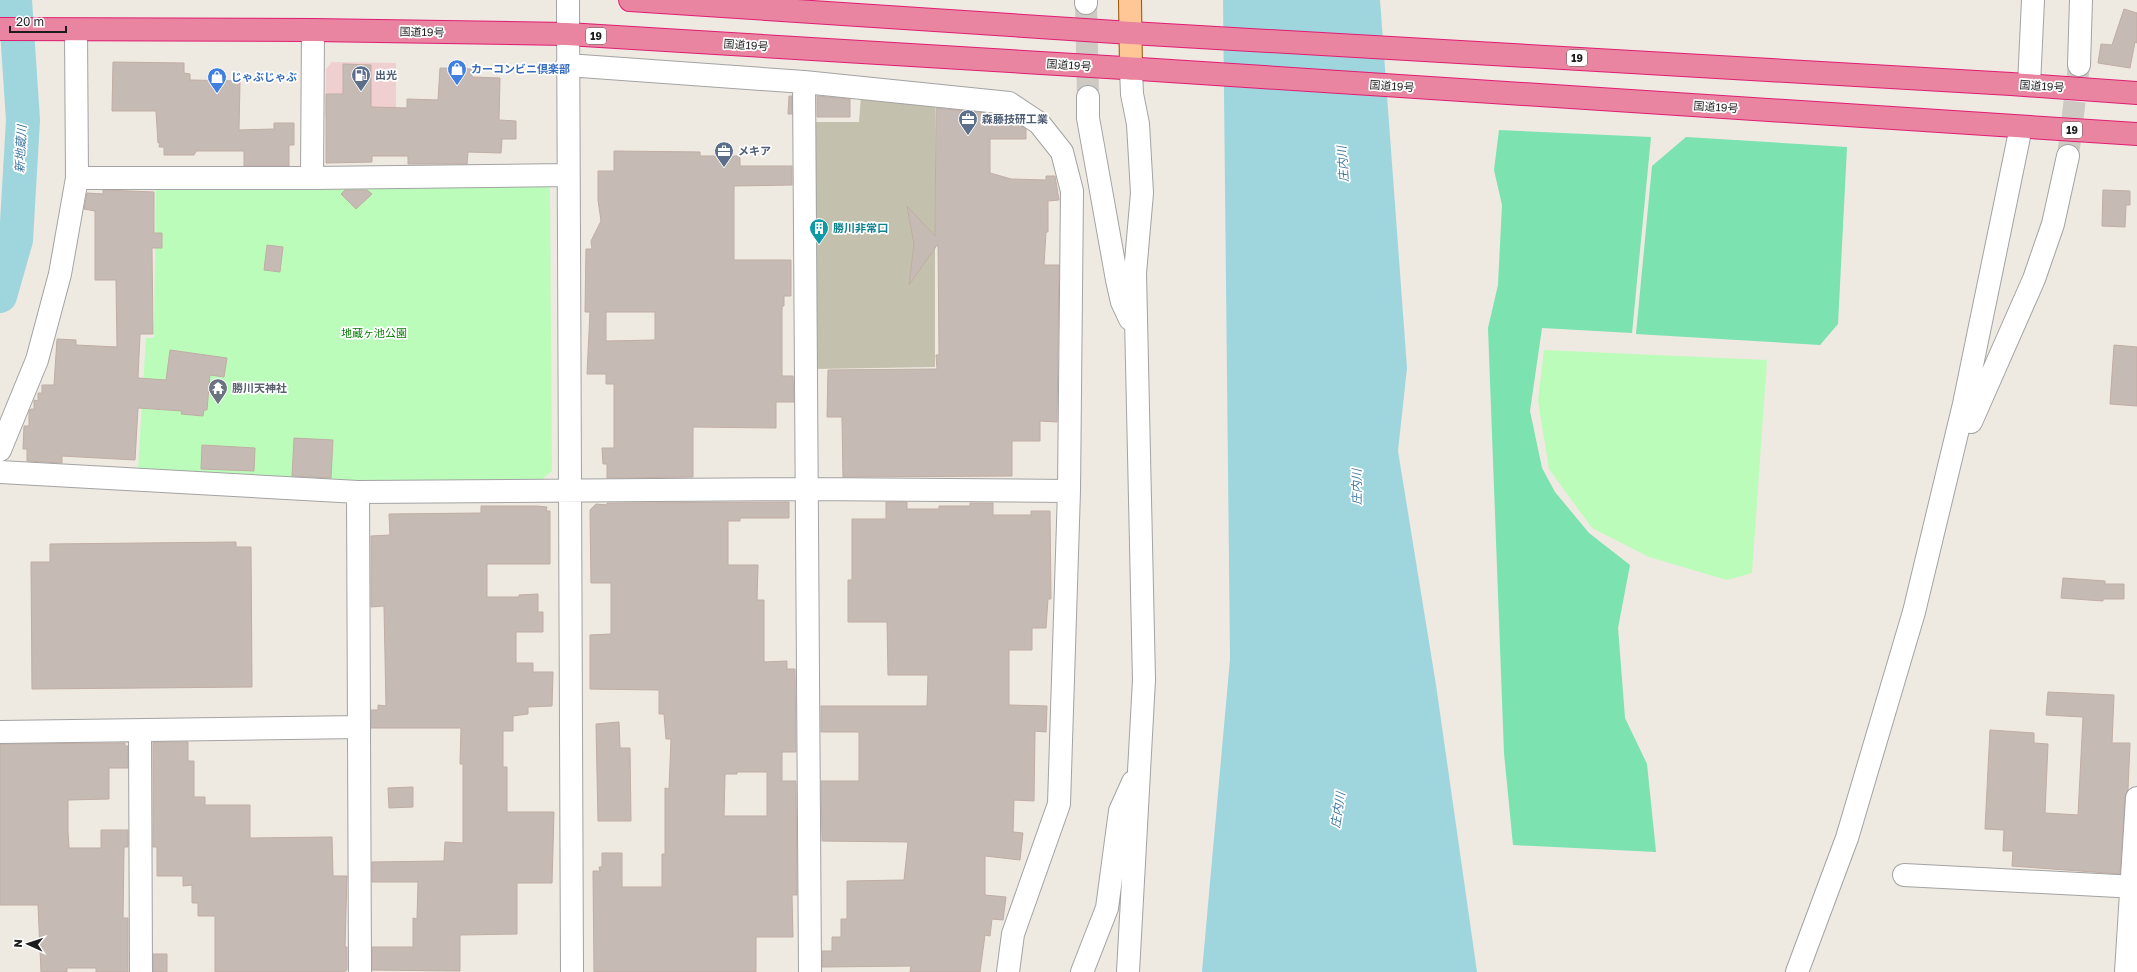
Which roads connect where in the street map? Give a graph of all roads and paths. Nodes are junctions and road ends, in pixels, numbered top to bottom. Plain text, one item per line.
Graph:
1 (568, 0) edge
2 (630, 0) edge
3 (1130, 0) edge
4 (2033, 0) edge
5 (2081, 0) edge
6 (0, 29) edge
7 (68, 30) junction
8 (312, 30) junction
9 (1137, 33) junction
10 (567, 34) junction
11 (567, 65) junction
12 (2079, 65) tunnel mouth
13 (1136, 69) junction
14 (804, 82) junction
15 (2020, 84) junction
16 (2137, 93) edge
17 (1088, 97) tunnel mouth
18 (2014, 126) junction
19 (2137, 134) edge
20 (2068, 156) tunnel mouth
21 (568, 175) junction
22 (77, 178) junction
23 (312, 178) junction
24 (1136, 333) junction
25 (0, 450) edge
26 (0, 472) edge
27 (807, 489) junction
28 (568, 491) junction
29 (1069, 491) junction
30 (358, 492) junction
31 (1941, 498) junction
32 (359, 727) junction
33 (140, 731) junction
34 (0, 732) edge
35 (1138, 772) junction
36 (2137, 798) edge
37 (1904, 875) dead end
38 (2134, 887) edge
39 (141, 972) edge
40 (360, 972) edge
41 (572, 972) edge
42 (810, 972) edge
43 (1008, 972) edge
44 (1082, 972) edge
45 (1128, 972) edge
46 (1797, 972) edge
47 (2126, 972) edge

1 - 10 street
2 - 9 highway, 国道19号 / 19
3 - 9 main road
4 - 15 street
5 - 12 street
6 - 7 highway, 国道19号 / 19
7 - 8 highway, 国道19号 / 19
7 - 22 street
8 - 10 highway, 国道19号 / 19
8 - 23 street
9 - 13 main road
9 - 15 highway, 国道19号 / 19
10 - 11 street
10 - 13 highway, 国道19号 / 19
11 - 14 street
11 - 21 street
13 - 18 highway, 国道19号 / 19
13 - 24 street
14 - 27 street
14 - 29 street
15 - 16 highway, 国道19号 / 19
17 - 24 street
18 - 19 highway, 国道19号 / 19
18 - 31 street
20 - 31 street
21 - 23 street
21 - 28 street
22 - 23 street
22 - 25 street
24 - 35 street
26 - 30 street
27 - 28 street
27 - 29 street
27 - 42 street
28 - 30 street
28 - 41 street
29 - 43 street
30 - 32 street
31 - 46 street
32 - 33 street
32 - 40 street
33 - 34 street
33 - 39 street
35 - 44 street
35 - 45 street
36 - 38 street
37 - 38 street
38 - 47 street

